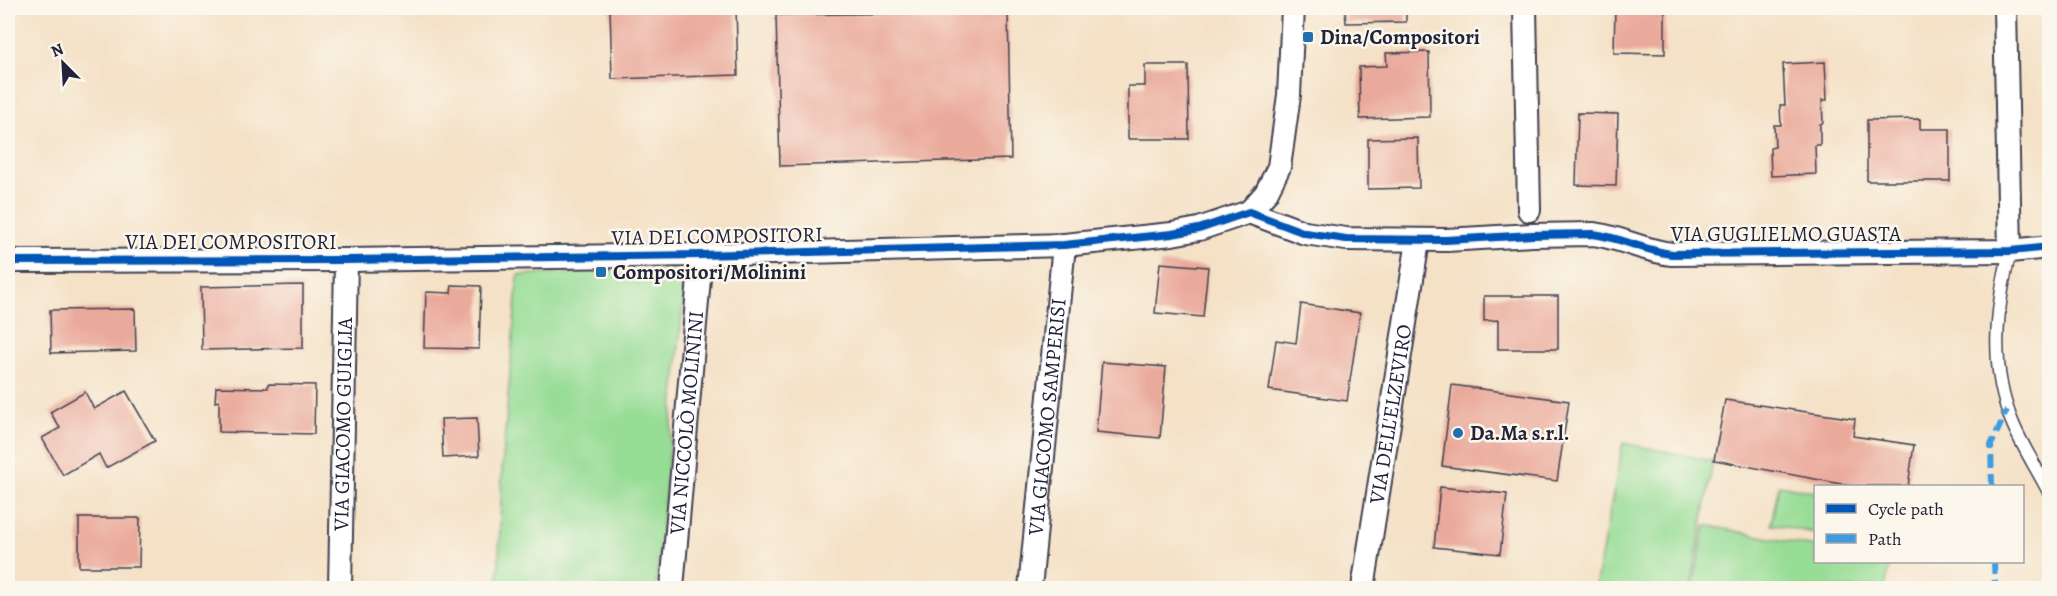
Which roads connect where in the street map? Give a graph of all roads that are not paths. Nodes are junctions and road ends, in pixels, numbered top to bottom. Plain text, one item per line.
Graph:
1 (1293, 8) edge
2 (1525, 8) edge
3 (2005, 8) edge
4 (1529, 210) dead end
5 (1249, 212) junction
6 (1418, 241) junction
7 (1064, 245) junction
8 (2049, 247) edge
9 (2010, 251) junction
10 (701, 255) junction
11 (346, 260) junction
12 (8, 261) edge
13 (2049, 494) edge
14 (340, 588) edge
15 (672, 588) edge
16 (1030, 588) edge
17 (1363, 588) edge

1 - 5 street
2 - 4 street
3 - 9 street
5 - 6 street
5 - 7 street, VIA DEI COMPOSITORI
6 - 9 street, VIA GUGLIELMO GUASTA
6 - 17 street, VIA DELL'ELZEVIRO
7 - 10 street, VIA DEI COMPOSITORI
7 - 16 street, VIA GIACOMO SAMPERISI
8 - 9 street, VIA GUGLIELMO GUASTA
9 - 13 lane
10 - 11 street, VIA DEI COMPOSITORI
10 - 15 street, VIA NICCOLÒ MOLININI
11 - 12 street, VIA DEI COMPOSITORI
11 - 14 street, VIA GIACOMO GUIGLIA

